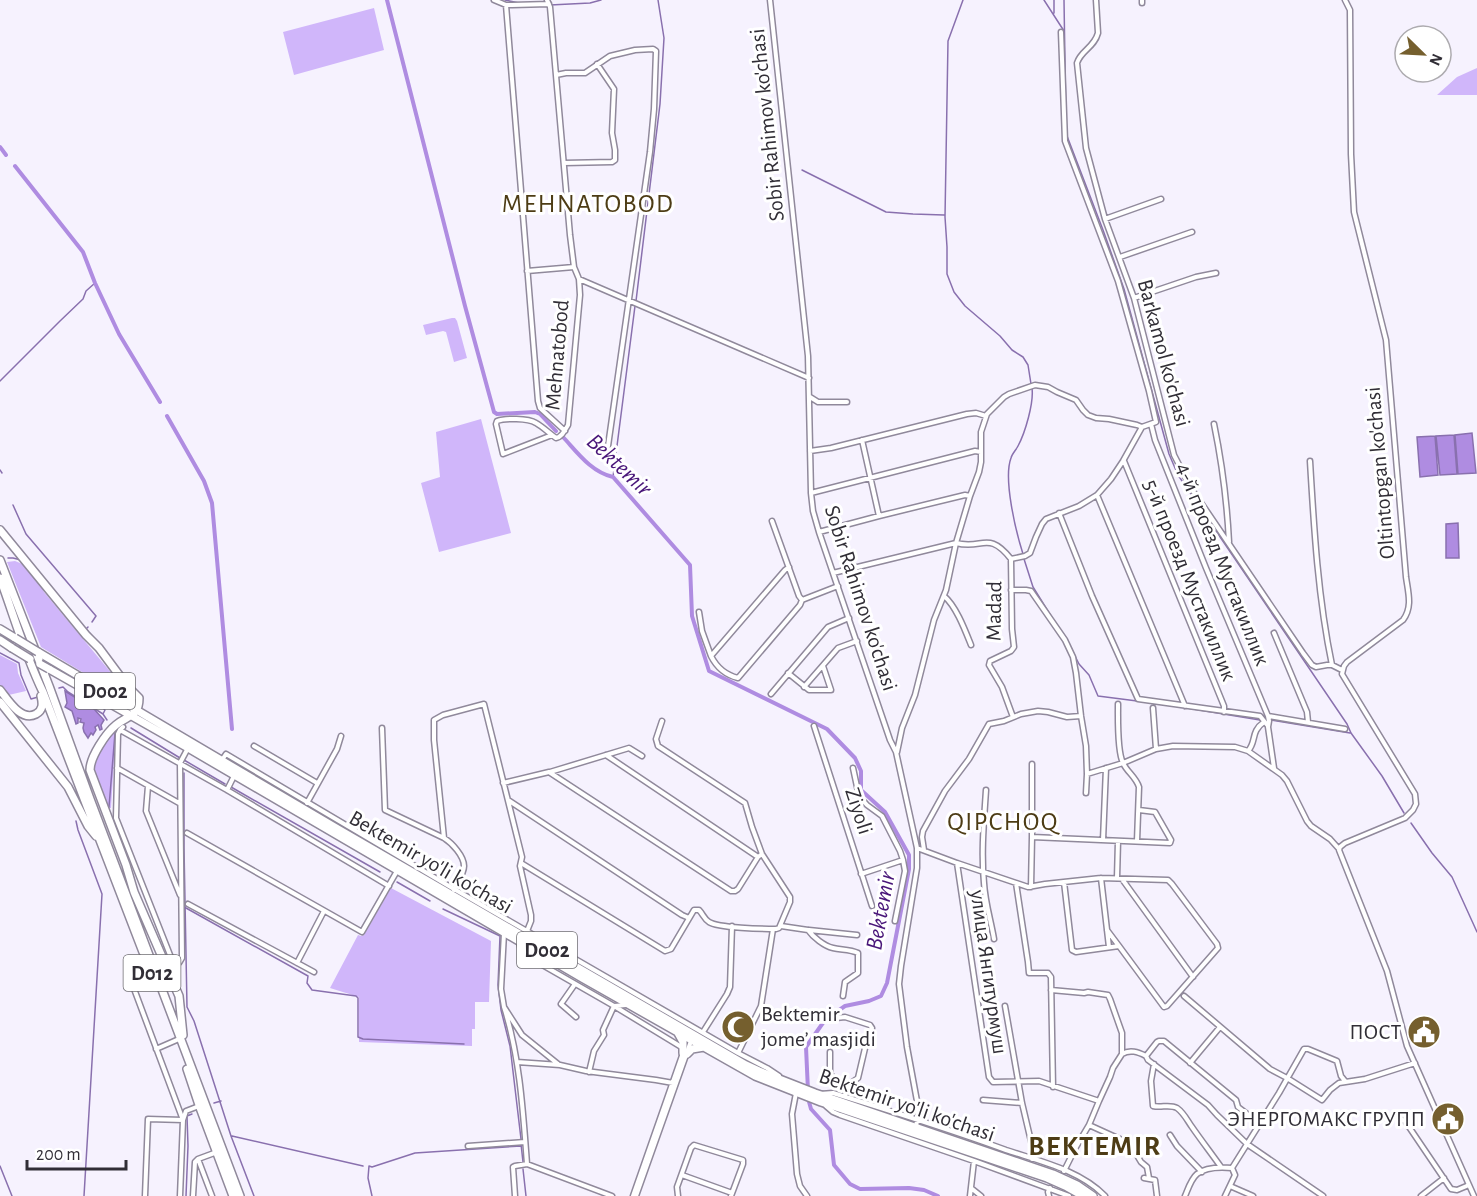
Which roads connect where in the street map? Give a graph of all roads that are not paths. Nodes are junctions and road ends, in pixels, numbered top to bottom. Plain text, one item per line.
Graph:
1 (494, 0) edge
2 (770, 0) edge
3 (1096, 0) edge
4 (1345, 0) edge
5 (549, 4) edge
6 (506, 5) junction
7 (1061, 32) dead end
8 (597, 64) junction
9 (556, 75) junction
10 (564, 163) junction
11 (1161, 199) dead end
12 (1106, 219) junction
13 (1192, 232) dead end
14 (1120, 257) junction
15 (574, 267) junction
16 (527, 271) junction
17 (1215, 273) dead end
18 (579, 279) junction
19 (1134, 298) junction
20 (628, 300) junction
21 (809, 378) junction
22 (809, 396) junction
23 (818, 402) junction
24 (847, 402) dead end
25 (809, 409) junction
26 (986, 416) junction
27 (1151, 424) junction
28 (1214, 424) dead end
29 (1142, 427) junction
30 (565, 431) junction
31 (552, 435) junction
32 (862, 440) junction
33 (608, 446) dead end
34 (810, 451) junction
35 (981, 452) junction
36 (1124, 461) junction
37 (1310, 461) dead end
38 (870, 478) junction
39 (811, 493) junction
40 (1097, 495) junction
41 (970, 496) junction
42 (1059, 513) junction
43 (879, 516) junction
44 (772, 521) dead end
45 (0, 530) edge
46 (819, 532) junction
47 (956, 543) junction
48 (1229, 543) junction
49 (1011, 559) junction
50 (0, 560) edge
51 (789, 567) junction
52 (833, 573) junction
53 (0, 578) edge
54 (838, 586) junction
55 (1011, 591) junction
56 (944, 596) junction
57 (802, 600) junction
58 (699, 612) dead end
59 (849, 618) junction
60 (0, 629) edge
61 (1274, 633) dead end
62 (857, 641) junction
63 (2, 642) edge
64 (971, 645) dead end
65 (711, 656) junction
66 (29, 659) junction
67 (1332, 665) junction
68 (823, 666) junction
69 (46, 668) junction
70 (1342, 670) junction
71 (788, 673) junction
72 (37, 680) junction
73 (804, 687) junction
74 (0, 690) edge
75 (771, 694) dead end
76 (0, 702) edge
77 (1118, 704) dead end
78 (1185, 706) junction
79 (1153, 708) dead end
80 (135, 712) junction
81 (1224, 712) junction
82 (1268, 714) junction
83 (1080, 716) junction
84 (1260, 716) junction
85 (1013, 717) junction
86 (662, 721) dead end
87 (1264, 722) junction
88 (1308, 722) junction
89 (814, 726) dead end
90 (1268, 727) junction
91 (382, 728) dead end
92 (1345, 729) dead end
93 (341, 736) dead end
94 (254, 746) dead end
95 (188, 748) junction
96 (1156, 749) junction
97 (1248, 751) junction
98 (896, 752) junction
99 (606, 754) junction
100 (642, 756) dead end
101 (181, 760) junction
102 (1123, 763) junction
103 (1032, 764) dead end
104 (117, 768) junction
105 (853, 768) dead end
106 (1106, 768) junction
107 (1274, 768) junction
108 (549, 772) junction
109 (1087, 774) junction
110 (235, 775) junction
111 (317, 783) junction
112 (503, 783) junction
113 (148, 786) junction
114 (227, 790) junction
115 (986, 790) dead end
116 (1086, 794) dead end
117 (508, 800) junction
118 (180, 804) junction
119 (305, 805) junction
120 (1139, 810) junction
121 (92, 825) junction
122 (187, 833) dead end
123 (1032, 837) junction
124 (444, 838) junction
125 (102, 839) junction
126 (1103, 840) junction
127 (1118, 841) junction
128 (1137, 842) junction
129 (917, 848) junction
130 (924, 850) junction
131 (1340, 850) junction
132 (760, 855) junction
133 (903, 860) junction
134 (521, 863) junction
135 (957, 863) junction
136 (399, 868) junction
137 (910, 872) junction
138 (983, 872) junction
139 (861, 874) junction
140 (1101, 878) junction
141 (1119, 878) junction
142 (1064, 882) junction
143 (1016, 883) junction
144 (389, 886) junction
145 (1031, 887) junction
146 (453, 892) junction
147 (181, 898) junction
148 (188, 904) dead end
149 (872, 906) dead end
150 (324, 910) junction
151 (689, 918) junction
152 (896, 921) dead end
153 (732, 926) junction
154 (780, 926) junction
155 (773, 929) junction
156 (1107, 929) junction
157 (808, 930) junction
158 (527, 931) junction
159 (505, 932) junction
160 (857, 934) dead end
161 (994, 939) dead end
162 (519, 941) junction
163 (1119, 946) junction
164 (1109, 947) junction
165 (297, 963) junction
166 (587, 965) junction
167 (127, 970) dead end
168 (314, 972) dead end
169 (592, 976) junction
170 (1193, 977) junction
171 (575, 984) junction
172 (625, 987) junction
173 (616, 990) junction
174 (1051, 990) junction
175 (843, 996) dead end
176 (1184, 996) dead end
177 (628, 1004) junction
178 (614, 1006) junction
179 (1005, 1006) dead end
180 (504, 1007) junction
181 (644, 1013) junction
182 (576, 1017) dead end
183 (836, 1018) dead end
184 (640, 1022) junction
185 (510, 1024) junction
186 (1220, 1027) junction
187 (678, 1033) junction
188 (522, 1035) junction
189 (695, 1036) junction
190 (179, 1039) junction
191 (184, 1047) junction
192 (704, 1047) junction
193 (156, 1049) junction
194 (684, 1052) junction
195 (830, 1052) dead end
196 (738, 1053) junction
197 (1122, 1054) junction
198 (1146, 1056) junction
199 (517, 1062) junction
200 (1190, 1063) junction
201 (1154, 1064) junction
202 (1415, 1064) junction
203 (560, 1065) junction
204 (589, 1072) junction
205 (1287, 1078) junction
206 (1344, 1081) junction
207 (786, 1082) junction
208 (1018, 1082) junction
209 (672, 1083) junction
210 (848, 1085) junction
211 (1053, 1087) junction
212 (801, 1092) junction
213 (845, 1096) junction
214 (817, 1097) junction
215 (983, 1100) dead end
216 (1099, 1101) junction
217 (1022, 1103) junction
218 (199, 1106) junction
219 (1400, 1119) dead end
220 (183, 1120) junction
221 (1259, 1124) junction
222 (1089, 1125) junction
223 (916, 1130) junction
224 (959, 1134) junction
225 (1170, 1135) dead end
226 (1122, 1140) dead end
227 (525, 1142) junction
228 (964, 1143) junction
229 (989, 1143) junction
230 (1247, 1144) junction
231 (468, 1146) dead end
232 (980, 1149) junction
233 (217, 1152) junction
234 (1138, 1156) dead end
235 (198, 1159) junction
236 (1032, 1159) junction
237 (974, 1161) junction
238 (527, 1164) junction
239 (1221, 1167) junction
240 (1232, 1168) junction
241 (1064, 1171) junction
242 (1202, 1172) junction
243 (681, 1175) junction
244 (1444, 1178) junction
245 (1469, 1185) junction
246 (1230, 1186) junction
247 (971, 1188) junction
248 (1050, 1188) junction
249 (731, 1194) edge
250 (145, 1196) edge
251 (180, 1196) edge
252 (193, 1196) edge
253 (212, 1196) edge
254 (233, 1196) edge
255 (240, 1196) edge
256 (515, 1196) edge
257 (612, 1196) edge
258 (635, 1196) edge
259 (678, 1196) edge
260 (807, 1196) edge
261 (970, 1196) edge
262 (981, 1196) edge
263 (1049, 1196) edge
264 (1069, 1196) edge
265 (1083, 1196) edge
266 (1094, 1196) edge
267 (1105, 1196) edge
268 (1157, 1196) edge
269 (1185, 1196) edge
270 (1225, 1196) edge
271 (1253, 1196) edge
272 (1323, 1196) edge
273 (1420, 1196) edge
274 (1474, 1196) edge

1 - 6 street
2 - 21 street, Sobir Rahimov ko'chasi
3 - 12 street, Barkamol ko'chasi
4 - 70 street, Oltintopgan ko'chasi
5 - 6 street
5 - 9 street
6 - 16 street
7 - 27 street, 4-й проезд Мустакиллик
8 - 9 street
8 - 10 street
8 - 20 street
9 - 10 street
10 - 15 street
11 - 12 street
12 - 14 street, Barkamol ko'chasi
13 - 14 street
14 - 19 street, Barkamol ko'chasi
15 - 16 street
15 - 18 street
16 - 30 street
17 - 19 street
18 - 20 street
18 - 30 street, Mehnatobod
19 - 48 street, Barkamol ko'chasi
20 - 21 street
20 - 33 street
21 - 22 street, Sobir Rahimov ko'chasi
22 - 23 street
22 - 25 street, Sobir Rahimov ko'chasi
23 - 24 street
23 - 25 street
25 - 34 street, Sobir Rahimov ko'chasi
26 - 29 street
26 - 32 street
26 - 35 street
27 - 29 street
27 - 82 street, 4-й проезд Мустакиллик
28 - 48 street
29 - 36 street
30 - 31 street, Mehnatobod
31 - 31 street, Mehnatobod
32 - 34 street
32 - 38 street
34 - 39 street, Sobir Rahimov ko'chasi
35 - 38 street
35 - 41 street
36 - 40 street
36 - 81 street, 5-й проезд Мустакиллик
37 - 67 street
38 - 39 street
38 - 43 street
39 - 46 street, Sobir Rahimov ko'chasi
40 - 42 street
40 - 78 street
41 - 43 street
41 - 47 street
42 - 49 street
42 - 78 street
43 - 46 street
44 - 51 street
45 - 80 highway
46 - 52 street, Sobir Rahimov ko'chasi
47 - 49 street
47 - 52 street
47 - 56 street
48 - 67 street, Barkamol ko'chasi
49 - 55 street, Madad
50 - 69 highway
51 - 57 street
51 - 65 street
52 - 54 street, Sobir Rahimov ko'chasi
53 - 66 highway
54 - 57 street
54 - 59 street, Sobir Rahimov ko'chasi
55 - 83 street
55 - 85 street, Madad
56 - 64 street
56 - 98 street
57 - 65 street
58 - 65 street
59 - 62 street, Sobir Rahimov ko'chasi
59 - 71 street
60 - 80 highway, Bektemir yo'li ko'chasi / D002, bridge
61 - 88 street
62 - 68 street
62 - 98 street, Sobir Rahimov ko'chasi
63 - 66 highway, D002, bridge
66 - 69 highway, Bektemir yo'li ko'chasi / D002, bridge
66 - 72 highway, D012
67 - 70 street, Barkamol ko'chasi
68 - 73 street
68 - 73 street
69 - 80 highway, Bektemir yo'li ko'chasi / D002
69 - 125 highway, D012
70 - 131 street
71 - 73 street
71 - 75 street
72 - 74 highway
72 - 121 highway, D012
76 - 121 highway
77 - 102 street
78 - 81 street
79 - 96 street
80 - 95 highway, Bektemir yo'li ko'chasi / D002
80 - 119 highway, Bektemir yo'li ko'chasi / D002
80 - 191 highway
81 - 84 street
82 - 84 street
82 - 88 street
82 - 90 street
83 - 85 street
83 - 109 street
84 - 87 street
85 - 130 street
86 - 132 street
87 - 90 street
87 - 97 street
88 - 92 street
89 - 139 street, Ziyoli
90 - 107 street
91 - 124 street
93 - 111 street
94 - 111 street
95 - 101 street
95 - 110 highway, Bektemir yo'li ko'chasi / D002
96 - 97 street
96 - 102 street
97 - 107 street
98 - 129 street, Sobir Rahimov ko'chasi
99 - 100 street
99 - 108 street
99 - 132 street
101 - 104 street
101 - 114 street
101 - 118 street
102 - 106 street
102 - 120 street
103 - 123 street
104 - 113 street
104 - 147 street
105 - 133 street
106 - 109 street
106 - 126 street
107 - 131 street
108 - 112 street
108 - 132 street
109 - 116 street
110 - 114 street
110 - 136 highway, Bektemir yo'li ko'chasi / D002
111 - 119 street
112 - 117 street
112 - 124 street
113 - 118 street
113 - 147 street
114 - 144 street
115 - 138 street
117 - 134 street
117 - 151 street
118 - 147 street
119 - 136 highway, Bektemir yo'li ko'chasi / D002
119 - 146 street
120 - 128 street
120 - 128 street
121 - 125 highway, D012
122 - 150 street
123 - 126 street
123 - 145 street
124 - 146 street
125 - 190 highway, D012
125 - 191 highway, D012
126 - 127 street
127 - 128 street
127 - 141 street
129 - 130 street
129 - 137 street, Sobir Rahimov ko'chasi
130 - 135 street
131 - 202 street
132 - 154 street
133 - 137 street
133 - 139 street
134 - 151 street
134 - 158 street
135 - 138 street
135 - 208 street, улица Янгитурмуш
136 - 144 street
136 - 146 highway, Bektemir yo'li ko'chasi / D002
136 - 159 highway, Bektemir yo'li ko'chasi / D002
137 - 152 street
137 - 223 street, Sobir Rahimov ko'chasi
138 - 143 street
138 - 161 street
139 - 149 street, Ziyoli
140 - 141 street
140 - 142 street
140 - 156 street
141 - 170 street
141 - 170 street
142 - 145 street
142 - 164 street
143 - 145 street
143 - 174 street
144 - 150 street
146 - 158 street
146 - 169 highway, Bektemir yo'li ko'chasi / D002
148 - 165 street
150 - 165 street
151 - 153 street
153 - 155 street
153 - 189 street
154 - 155 street
154 - 157 street
155 - 196 street
156 - 163 street
156 - 164 street
157 - 160 street
157 - 175 street
158 - 166 street
159 - 162 highway, Bektemir yo'li ko'chasi / D002
159 - 180 street
162 - 171 street
162 - 177 highway, Bektemir yo'li ko'chasi / D002
163 - 164 street
163 - 170 street
165 - 168 street
166 - 169 street
166 - 172 street
167 - 193 street
169 - 173 highway, Bektemir yo'li ko'chasi / D002
171 - 178 street
171 - 182 street
172 - 173 street
172 - 189 street
173 - 189 highway, Bektemir yo'li ko'chasi / D002
174 - 197 street
174 - 211 street
176 - 186 street
177 - 178 street
177 - 181 highway, Bektemir yo'li ko'chasi / D002
178 - 184 street
178 - 204 street
179 - 208 street
180 - 185 street
180 - 188 street
181 - 184 street
181 - 187 highway, Bektemir yo'li ko'chasi / D002
183 - 210 street
184 - 194 street
185 - 188 street
185 - 199 street
186 - 200 street
186 - 205 street
187 - 189 highway, Bektemir yo'li ko'chasi / D002
187 - 194 highway
188 - 203 street
189 - 192 highway, Bektemir yo'li ko'chasi / D002
189 - 194 street
189 - 196 street
189 - 207 highway, Bektemir yo'li ko'chasi / D002
190 - 193 street
190 - 218 highway, D012
191 - 255 highway, D012
192 - 194 highway
192 - 212 highway, Bektemir yo'li ko'chasi / D002
193 - 220 street
194 - 209 street
194 - 258 street
195 - 210 street
196 - 207 street
197 - 198 street
197 - 216 street
198 - 200 street
198 - 201 street
199 - 203 street
199 - 227 street
200 - 221 street
201 - 230 street
201 - 239 street
202 - 206 street
202 - 245 street
203 - 204 street
204 - 209 street
205 - 206 street
205 - 206 street
205 - 221 street
207 - 212 highway, Bektemir yo'li ko'chasi / D002
208 - 211 street, улица Янгитурмуш
208 - 217 street
209 - 258 street
210 - 213 street
211 - 216 street, улица Янгитурмуш
212 - 214 highway, Bektemir yo'li ko'chasi / D002
212 - 260 street
213 - 214 street, Bektemir yo'li ko'chasi
213 - 223 street, Bektemir yo'li ko'chasi
214 - 223 highway, Bektemir yo'li ko'chasi / D002
215 - 217 street
216 - 222 street
217 - 236 street
218 - 220 street
218 - 233 highway, D012
219 - 244 street
220 - 250 street
220 - 251 street
221 - 230 street
222 - 226 street
222 - 241 street
223 - 224 street, Bektemir yo'li ko'chasi
223 - 228 highway, Bektemir yo'li ko'chasi / D002
223 - 237 street
223 - 265 highway, Bektemir yo'li ko'chasi / D002
224 - 228 highway
224 - 229 street, Bektemir yo'li ko'chasi
225 - 242 street
227 - 231 street
227 - 238 street
228 - 232 highway, Bektemir yo'li ko'chasi / D002
229 - 232 highway
229 - 236 street, Bektemir yo'li ko'chasi
230 - 240 street
230 - 272 street
232 - 266 highway, Bektemir yo'li ko'chasi / D002
233 - 235 street
233 - 254 highway, D012
234 - 268 street
235 - 252 street
235 - 253 street
236 - 241 street, Bektemir yo'li ko'chasi
237 - 247 street
237 - 248 street
238 - 256 street
238 - 257 street
239 - 240 street
239 - 242 street
240 - 246 street
241 - 267 street, Bektemir yo'li ko'chasi
242 - 269 street
243 - 249 street
243 - 249 street
243 - 259 street
244 - 245 street
244 - 273 street
245 - 274 street
246 - 270 street
246 - 271 street
247 - 261 street
247 - 262 street
248 - 263 street
248 - 264 street

